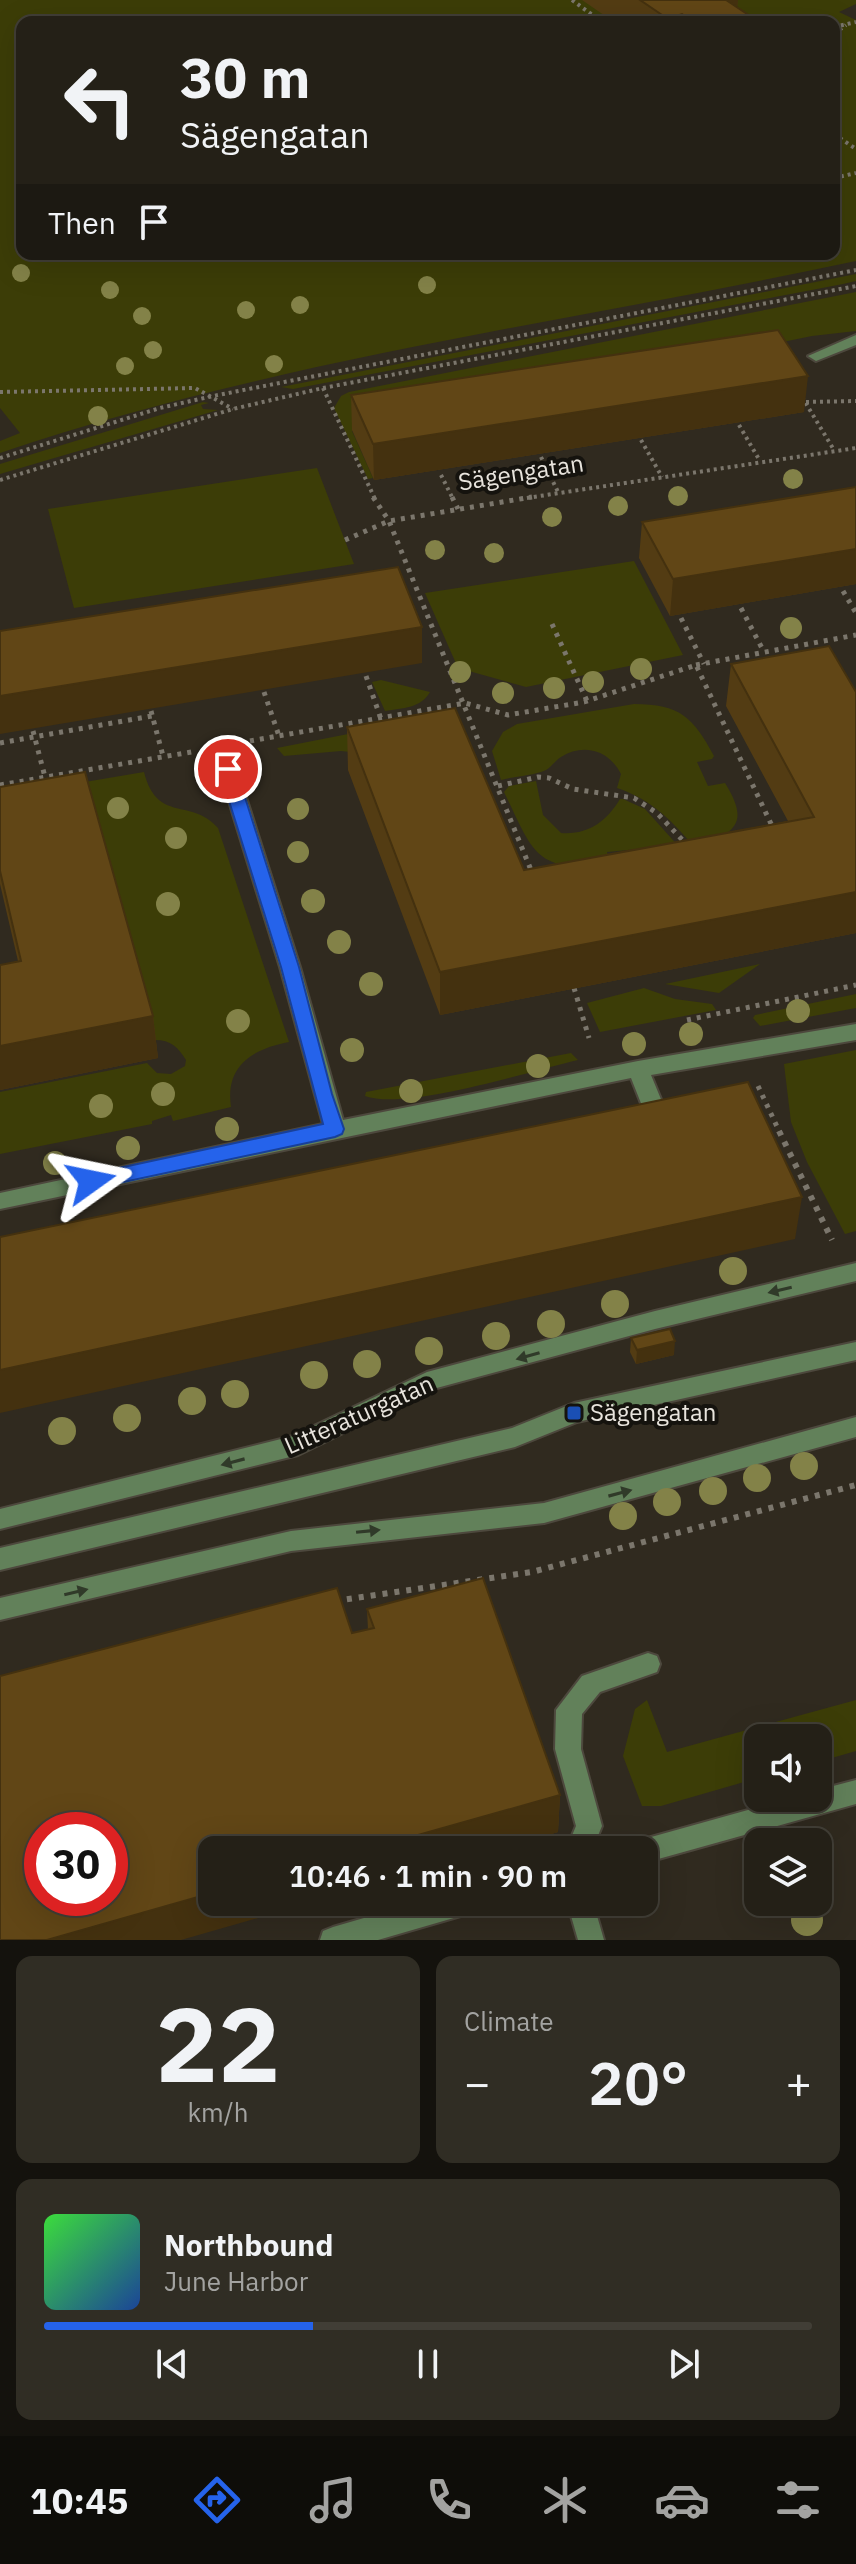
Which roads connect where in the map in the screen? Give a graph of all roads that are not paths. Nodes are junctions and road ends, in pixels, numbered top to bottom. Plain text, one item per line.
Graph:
1 (856, 340) edge
2 (816, 356) dead end
3 (228, 769) dead end
4 (856, 1032) edge
5 (638, 1069) junction
6 (335, 1129) junction
7 (667, 1141) edge
8 (0, 1201) edge
9 (856, 1272) edge
10 (856, 1351) edge
11 (856, 1427) edge
12 (0, 1519) edge
13 (0, 1559) edge
14 (0, 1609) edge
15 (648, 1664) dead end
16 (856, 1792) edge
17 (585, 1836) edge
18 (658, 1847) edge
19 (416, 1916) edge
20 (584, 1916) edge
21 (333, 1940) edge
22 (591, 1940) edge

1 - 2 street
3 - 6 street
4 - 5 street
5 - 6 street
5 - 7 street
6 - 8 street
9 -> 12 street, Litteraturgatan
10 - 13 street
14 -> 11 street
15 - 17 street
16 - 18 street
19 - 21 street
20 - 22 street

